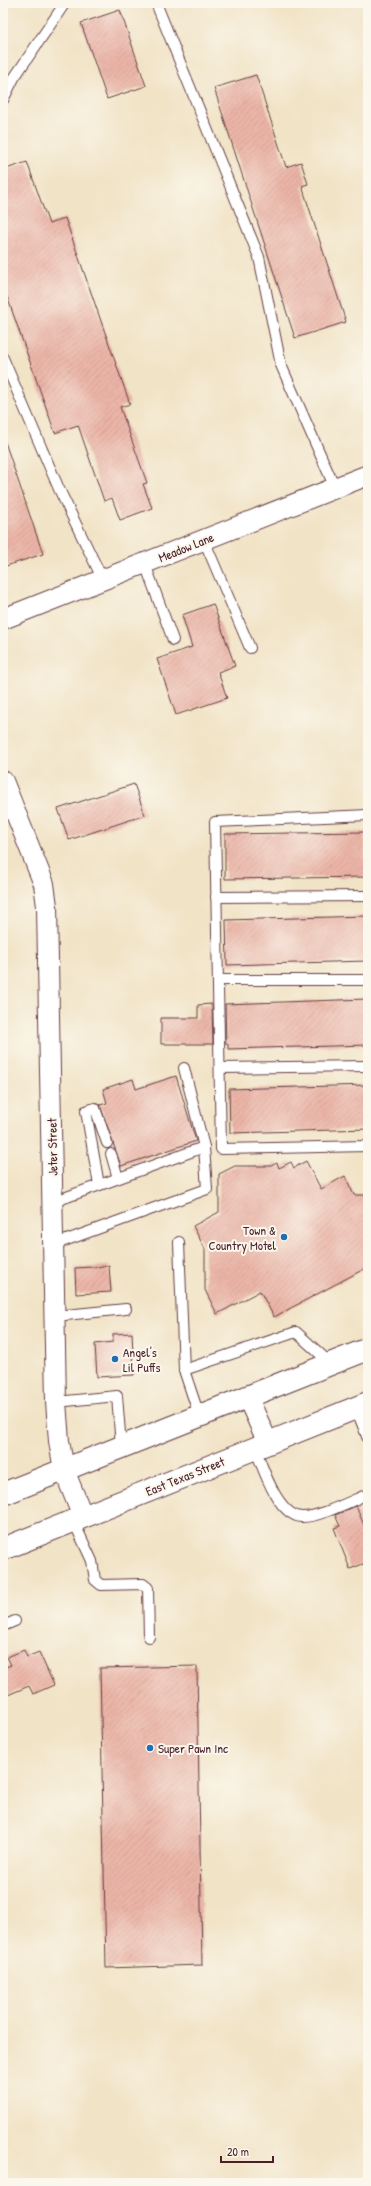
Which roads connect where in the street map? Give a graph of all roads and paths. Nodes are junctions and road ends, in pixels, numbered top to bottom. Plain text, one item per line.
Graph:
1 (65, 3) edge
2 (156, 3) edge
3 (3, 100) edge
4 (3, 358) edge
5 (368, 474) edge
6 (335, 488) junction
7 (204, 540) junction
8 (145, 564) junction
9 (103, 580) junction
10 (3, 619) edge
11 (173, 640) dead end
12 (250, 648) dead end
13 (3, 781) edge
14 (368, 815) edge
15 (368, 896) edge
16 (216, 898) junction
17 (218, 980) junction
18 (368, 980) edge
19 (368, 1066) edge
20 (184, 1068) dead end
21 (220, 1068) junction
22 (107, 1143) dead end
23 (368, 1146) edge
24 (204, 1147) junction
25 (111, 1154) dead end
26 (118, 1178) junction
27 (99, 1185) junction
28 (53, 1202) junction
29 (179, 1242) dead end
30 (53, 1245) junction
31 (126, 1309) dead end
32 (55, 1316) junction
33 (368, 1349) edge
34 (330, 1363) junction
35 (184, 1370) junction
36 (246, 1396) junction
37 (56, 1402) junction
38 (362, 1406) edge
39 (199, 1415) junction
40 (368, 1440) edge
41 (121, 1446) junction
42 (262, 1446) junction
43 (64, 1470) junction
44 (3, 1494) edge
45 (368, 1494) edge
46 (78, 1518) junction
47 (3, 1549) edge
48 (16, 1621) dead end
49 (3, 1626) edge
50 (149, 1637) dead end

1 - 3 lane
2 - 6 lane
4 - 9 lane
5 - 6 street, Meadow Lane
6 - 7 street, Meadow Lane
7 - 8 street, Meadow Lane
7 - 12 lane
8 - 9 street, Meadow Lane
8 - 11 lane
9 - 10 street, Meadow Lane
13 - 28 street, Jeter Street
14 - 16 lane
15 - 16 lane
16 - 17 lane
17 - 18 lane
17 - 21 lane
19 - 21 lane
20 - 24 lane
21 - 23 lane
22 - 27 lane
24 - 26 lane
24 - 30 lane
25 - 26 lane
26 - 27 lane
27 - 28 lane
28 - 30 street, Jeter Street
29 - 35 lane
30 - 32 street, Jeter Street
31 - 32 lane
32 - 37 street, Jeter Street
33 - 34 main road
34 - 35 lane
34 - 36 main road
35 - 39 lane
36 - 39 main road
36 - 42 street
37 - 41 lane
37 - 43 street, Jeter Street
38 - 40 lane
38 - 42 main road, East Texas Street
39 - 41 main road
41 - 43 main road
42 - 45 lane
42 - 46 main road, East Texas Street
43 - 44 main road
43 - 46 street, Jeter Street
46 - 47 main road, East Texas Street
46 - 50 lane
48 - 49 lane

